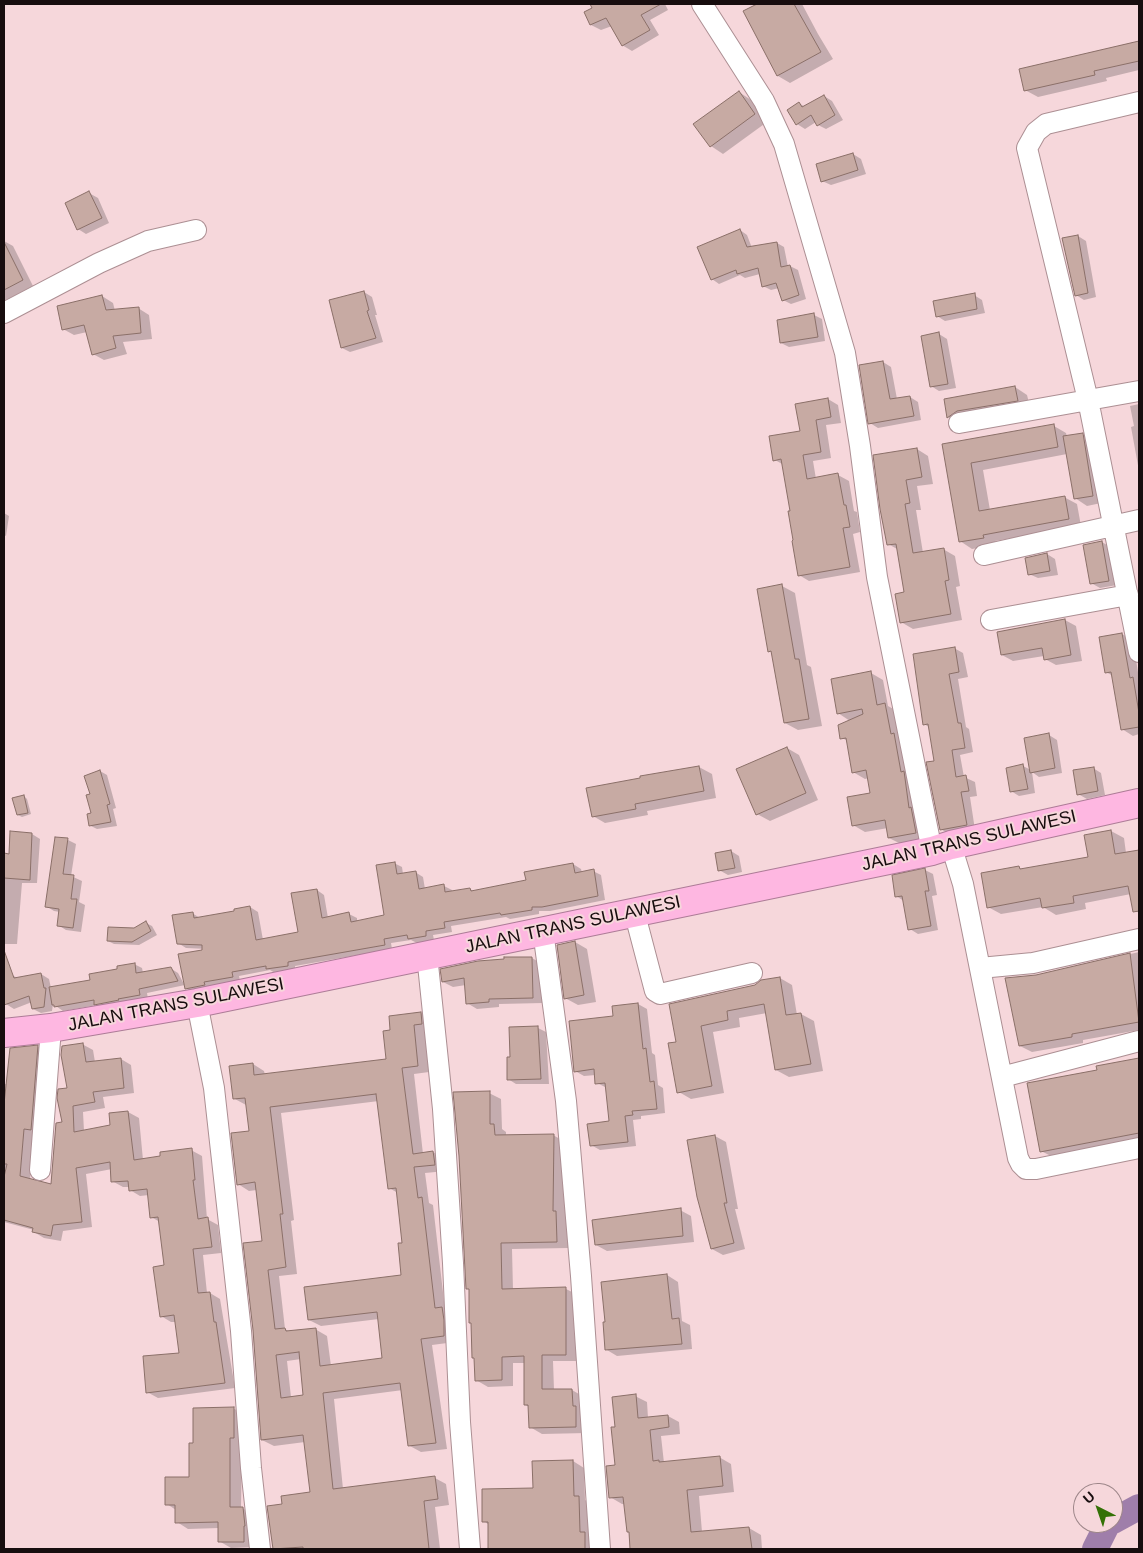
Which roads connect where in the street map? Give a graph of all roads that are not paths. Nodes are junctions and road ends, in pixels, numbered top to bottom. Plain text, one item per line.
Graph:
1 (702, 4) edge
2 (1139, 102) edge
3 (196, 230) dead end
4 (4, 313) edge
5 (1139, 391) edge
6 (1088, 400) junction
7 (959, 423) dead end
8 (1139, 520) edge
9 (1114, 525) junction
10 (984, 555) dead end
11 (1128, 595) junction
12 (991, 620) dead end
13 (1139, 652) edge
14 (1139, 803) edge
15 (942, 848) junction
16 (634, 911) junction
17 (543, 931) junction
18 (1139, 939) edge
19 (427, 955) junction
20 (980, 968) junction
21 (752, 973) dead end
22 (197, 1002) junction
23 (50, 1028) junction
24 (4, 1033) edge
25 (1139, 1041) edge
26 (1002, 1077) junction
27 (1139, 1148) edge
28 (40, 1170) dead end
29 (260, 1549) edge
30 (470, 1549) edge
31 (600, 1549) edge

1 - 15 street
2 - 6 street
3 - 4 street
5 - 6 street
6 - 7 street
6 - 9 street
8 - 9 street
9 - 10 street
9 - 11 street
11 - 12 street
11 - 13 street
14 - 15 highway, JALAN TRANS SULAWESI
15 - 16 highway, JALAN TRANS SULAWESI
15 - 20 street
16 - 17 highway, JALAN TRANS SULAWESI
16 - 21 street
17 - 19 highway, JALAN TRANS SULAWESI
17 - 31 street
18 - 20 street
19 - 22 highway, JALAN TRANS SULAWESI
19 - 30 street
20 - 26 street
22 - 23 highway, JALAN TRANS SULAWESI
22 - 29 street
23 - 24 highway, JALAN TRANS SULAWESI
23 - 28 street
25 - 26 street
26 - 27 street

